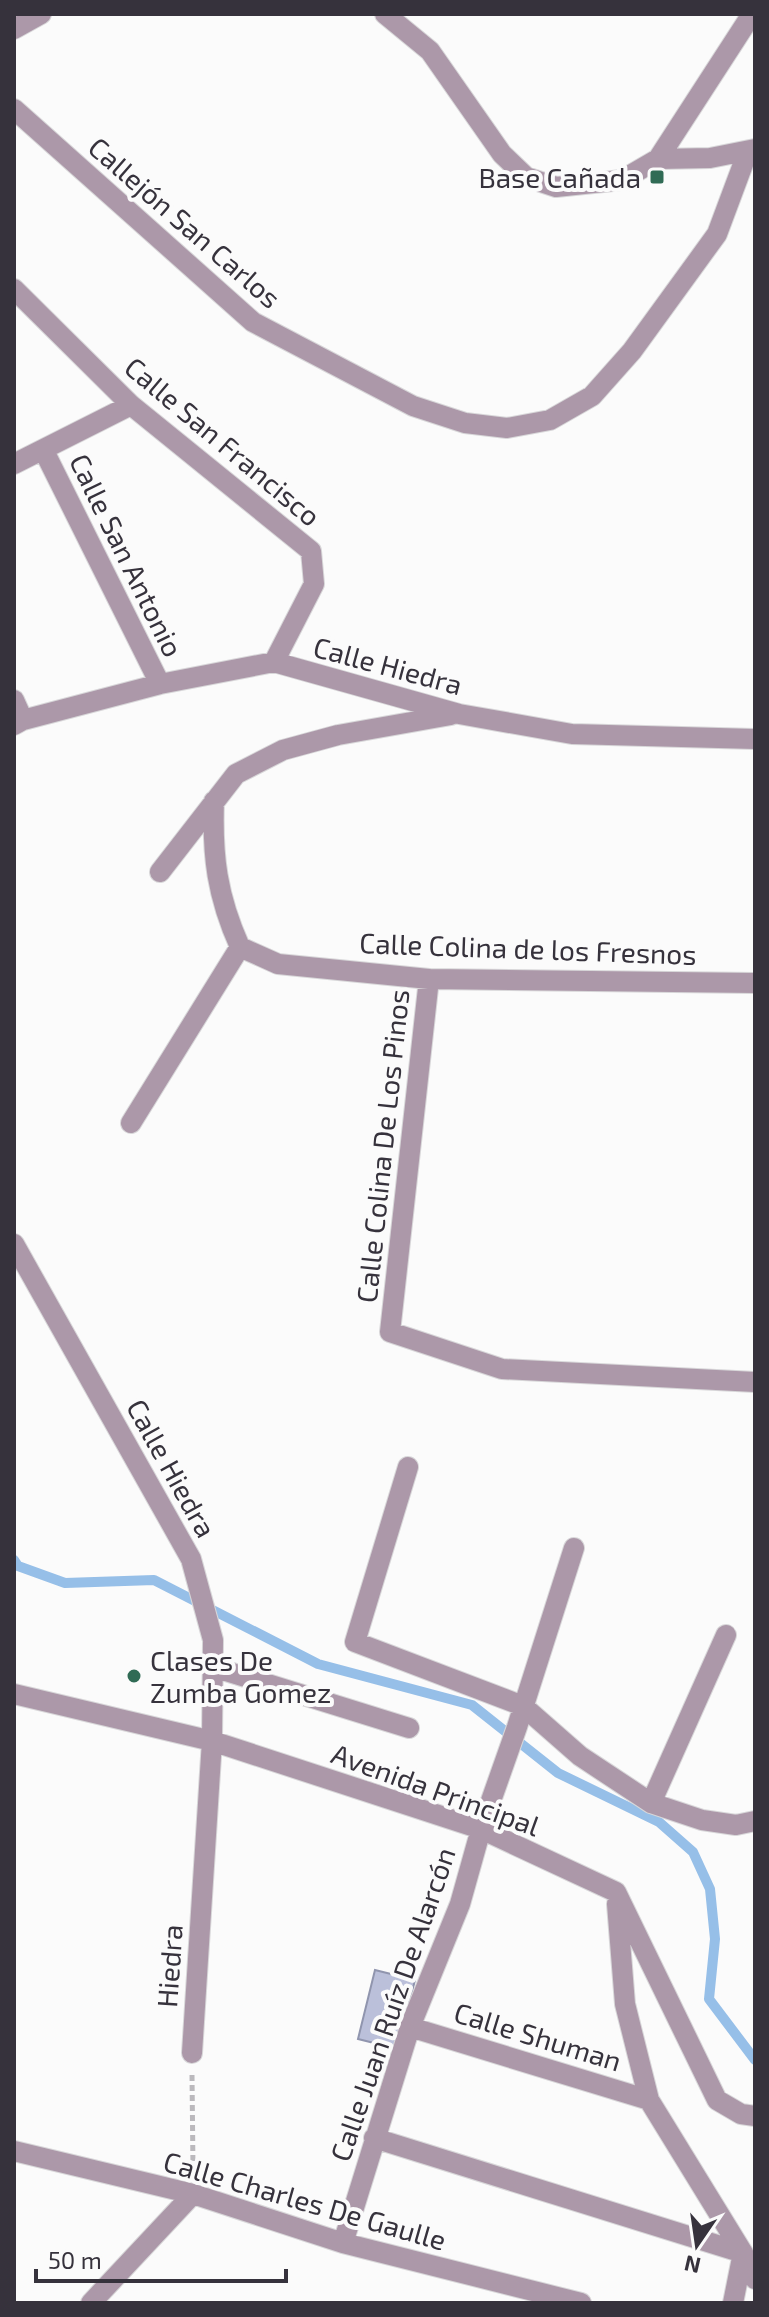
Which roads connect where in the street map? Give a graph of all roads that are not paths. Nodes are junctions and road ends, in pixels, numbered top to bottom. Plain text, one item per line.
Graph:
1 (41, 14) edge
2 (385, 14) edge
3 (752, 14) edge
4 (14, 29) edge
5 (14, 109) edge
6 (752, 150) edge
7 (658, 159) junction
8 (755, 176) edge
9 (14, 289) edge
10 (131, 405) junction
11 (44, 451) junction
12 (14, 464) edge
13 (274, 662) junction
14 (160, 684) junction
15 (14, 700) edge
16 (459, 714) junction
17 (19, 722) edge
18 (755, 739) edge
19 (214, 801) junction
20 (160, 872) dead end
21 (240, 947) junction
22 (429, 979) junction
23 (755, 983) edge
24 (131, 1123) dead end
25 (14, 1244) edge
26 (755, 1382) edge
27 (408, 1467) dead end
28 (574, 1548) dead end
29 (726, 1635) dead end
30 (213, 1667) junction
31 (14, 1694) edge
32 (523, 1706) junction
33 (409, 1728) dead end
34 (212, 1741) junction
35 (651, 1803) junction
36 (755, 1821) edge
37 (481, 1829) junction
38 (616, 1892) junction
39 (410, 2027) junction
40 (192, 2053) road end
41 (649, 2100) junction
42 (755, 2116) edge
43 (374, 2138) junction
44 (14, 2151) edge
45 (193, 2194) junction
46 (343, 2243) junction
47 (743, 2253) junction
48 (755, 2279) edge
49 (91, 2303) edge
50 (581, 2303) edge
51 (733, 2303) edge

1 - 4 street
2 - 7 street
3 - 7 street
5 - 6 street, Callejón San Carlos
6 - 7 street
6 - 8 street
9 - 10 street, Calle San Francisco
10 - 11 street
10 - 13 street, Calle San Francisco
11 - 12 street
11 - 14 street, Calle San Antonio
13 - 14 street, Calle Hiedra
13 - 16 street, Calle Hiedra
14 - 17 street, Calle Hiedra
15 - 17 street
16 - 18 street, Calle Hiedra
16 - 19 street
19 - 20 street
19 - 21 street
21 - 22 street, Calle Colina de los Fresnos
21 - 24 street
22 - 23 street, Calle Colina de los Fresnos
22 - 26 street, Calle Colina De Los Pinos
25 - 30 street, Calle Hiedra
27 - 32 street
28 - 32 street, Calle Juan Ruíz De Alarcón
29 - 35 street
30 - 33 street
30 - 34 street, Calle Hiedra
31 - 34 street, Avenida Principal
32 - 35 street
32 - 37 street, Calle Juan Ruíz De Alarcón
34 - 37 street, Avenida Principal
34 - 40 street, Hiedra
35 - 36 street
37 - 38 street, Avenida Principal
37 - 39 street, Calle Juan Ruíz De Alarcón
38 - 41 street
38 - 42 street
39 - 41 street, Calle Shuman
39 - 43 street, Calle Juan Ruíz De Alarcón
41 - 47 street
43 - 46 street, Calle Juan Ruíz De Alarcón
43 - 47 street
44 - 45 street, Calle Charles De Gaulle
45 - 46 street, Calle Charles De Gaulle
45 - 49 street
46 - 50 street, Calle Charles De Gaulle
47 - 48 street
47 - 51 street

